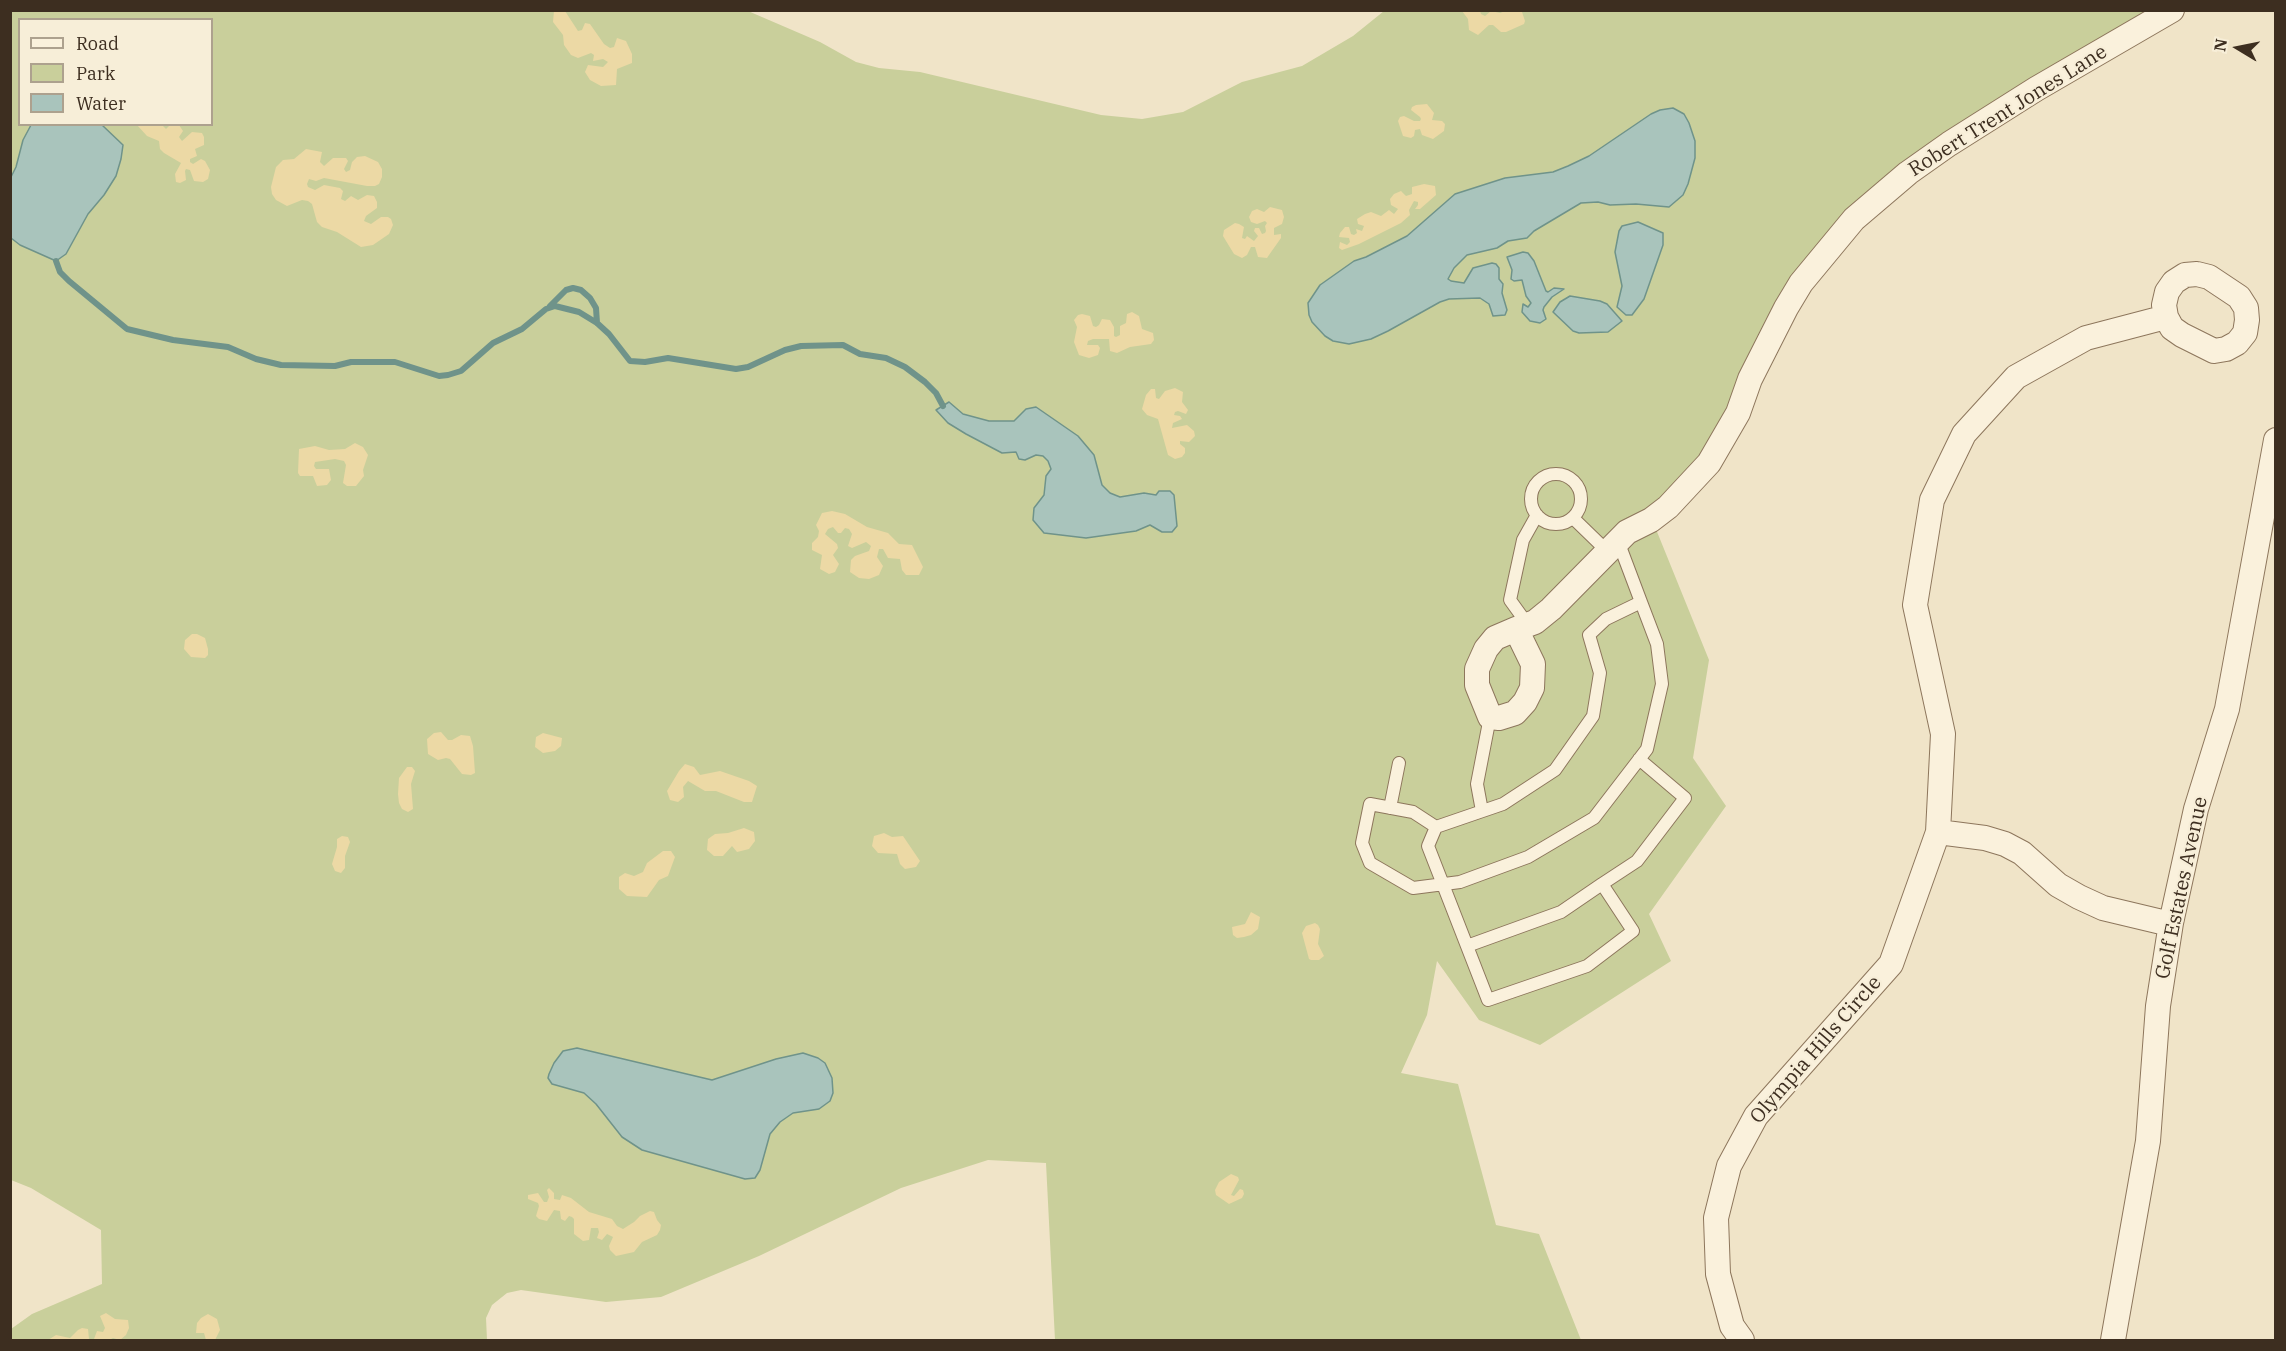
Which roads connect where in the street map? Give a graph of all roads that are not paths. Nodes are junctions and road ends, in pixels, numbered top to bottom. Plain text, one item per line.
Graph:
1 (2172, 10) edge
2 (2166, 317) dead end
3 (2276, 440) edge
4 (1537, 515) junction
5 (1573, 518) junction
6 (1613, 546) junction
7 (1641, 602) junction
8 (1522, 627) junction
9 (1490, 717) junction
10 (1639, 759) junction
11 (1399, 763) dead end
12 (1390, 808) junction
13 (1482, 811) junction
14 (1436, 827) junction
15 (1938, 832) junction
16 (1442, 884) junction
17 (1602, 884) junction
18 (2170, 924) junction
19 (1467, 946) junction
20 (1742, 1341) edge
21 (2113, 1341) edge

1 - 6 street, Robert Trent Jones Lane
2 - 15 street, Olympia Hills Circle
3 - 18 street, Golf Estates Avenue
4 - 5 lane
4 - 5 lane
4 - 8 lane
5 - 6 lane
6 - 7 lane
6 - 8 street, Robert Trent Jones Lane
7 - 10 lane
7 - 13 lane
8 - 9 street, Robert Trent Jones Lane
8 - 9 street
9 - 13 lane
10 - 16 lane
10 - 17 lane
11 - 12 lane
12 - 14 lane
12 - 16 lane
13 - 14 lane
14 - 16 lane
15 - 18 street
15 - 20 street, Olympia Hills Circle
16 - 19 lane
17 - 19 lane
17 - 19 lane
18 - 21 street, Golf Estates Avenue

